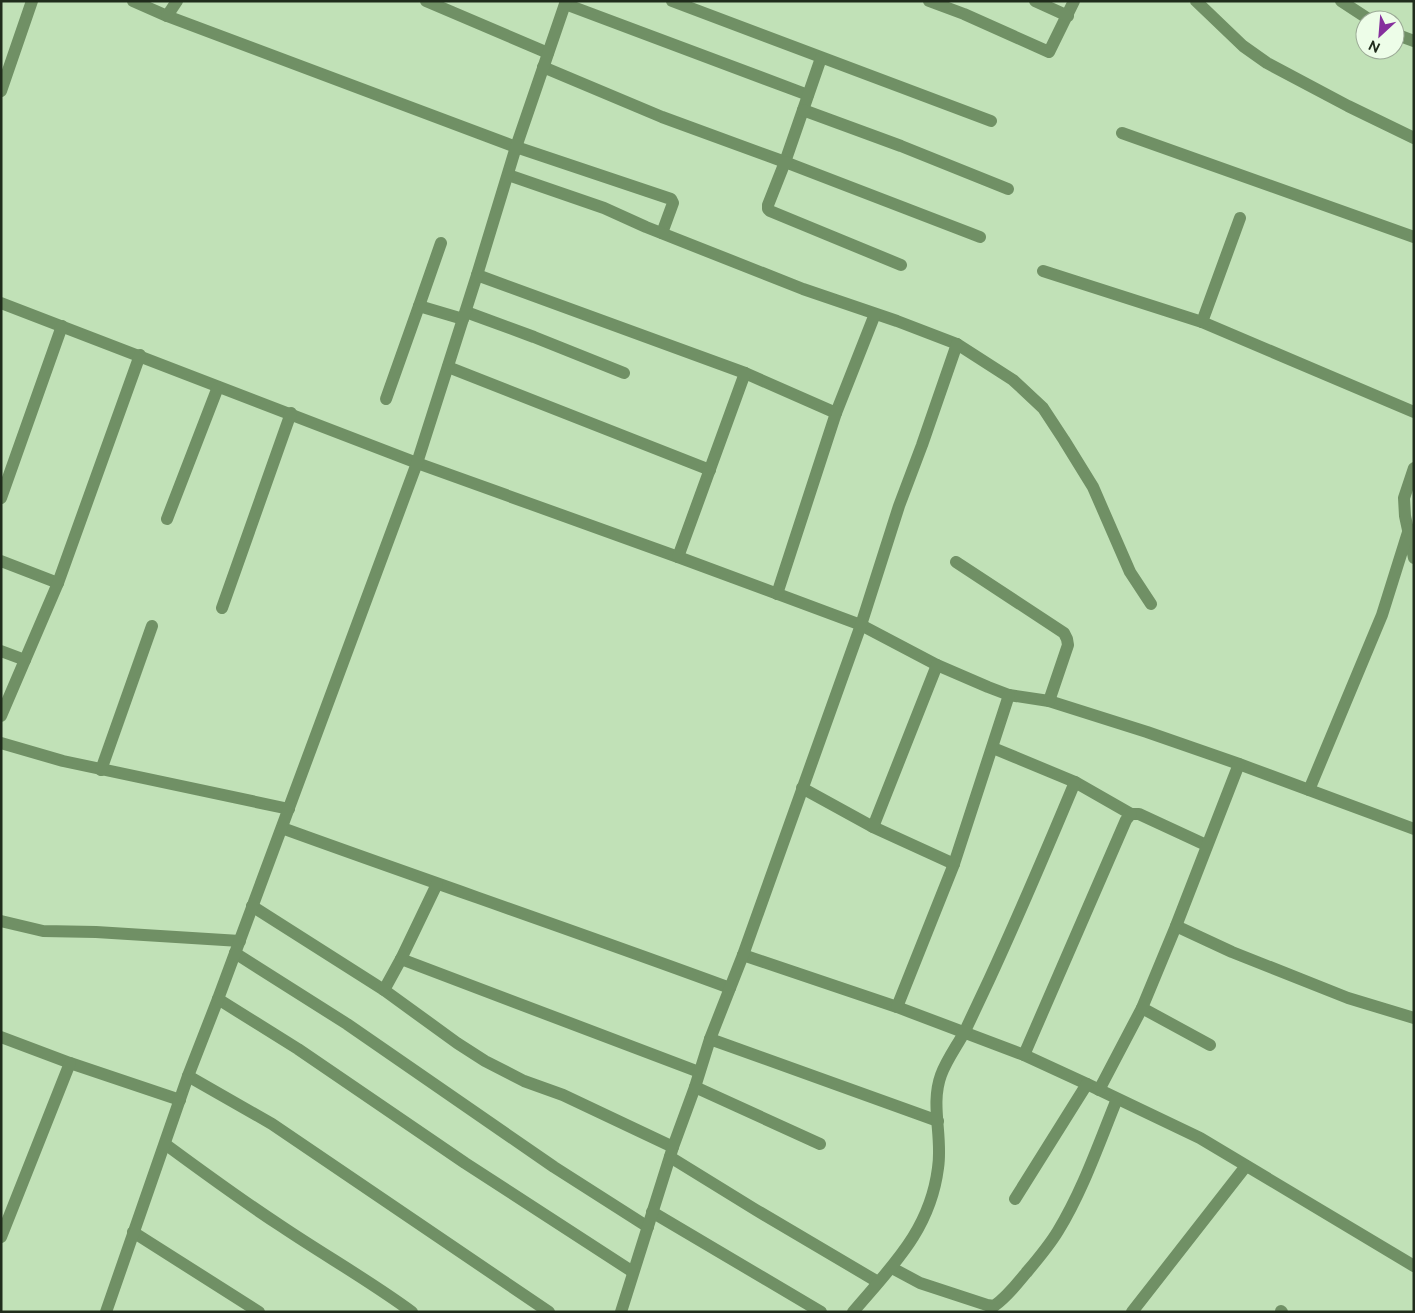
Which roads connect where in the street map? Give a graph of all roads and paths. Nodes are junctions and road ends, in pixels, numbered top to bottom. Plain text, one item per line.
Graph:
1 (32, 1) edge
2 (133, 1) edge
3 (177, 1) edge
4 (426, 1) edge
5 (672, 1) edge
6 (928, 1) edge
7 (1036, 1) edge
8 (1074, 1) edge
9 (1196, 1) edge
10 (1341, 1) edge
11 (566, 2) edge
12 (1355, 10) edge
13 (167, 16) junction
14 (1068, 16) junction
15 (548, 53) junction
16 (821, 58) junction
17 (543, 67) junction
18 (1, 91) edge
19 (808, 95) junction
20 (803, 110) junction
21 (991, 121) dead end
22 (1122, 133) dead end
23 (1414, 138) edge
24 (516, 146) junction
25 (785, 162) junction
26 (508, 175) junction
27 (1008, 189) dead end
28 (1240, 218) dead end
29 (662, 233) junction
30 (980, 237) dead end
31 (1414, 237) edge
32 (441, 243) dead end
33 (901, 264) dead end
34 (1043, 271) dead end
35 (477, 275) junction
36 (1, 303) edge
37 (419, 306) junction
38 (876, 314) junction
39 (464, 316) junction
40 (1202, 322) junction
41 (62, 326) junction
42 (957, 344) junction
43 (140, 355) junction
44 (448, 367) junction
45 (624, 373) dead end
46 (745, 373) junction
47 (218, 387) junction
48 (386, 399) dead end
49 (836, 412) junction
50 (1414, 412) edge
51 (290, 413) junction
52 (417, 463) junction
53 (1414, 468) edge
54 (710, 470) junction
55 (1, 498) edge
56 (167, 519) dead end
57 (1409, 529) junction
58 (678, 557) junction
59 (1414, 558) edge
60 (1, 561) edge
61 (956, 562) dead end
62 (58, 583) junction
63 (777, 594) junction
64 (1151, 604) dead end
65 (222, 608) dead end
66 (861, 625) junction
67 (152, 626) dead end
68 (1, 652) edge
69 (25, 660) junction
70 (938, 664) junction
71 (1009, 695) junction
72 (1049, 701) junction
73 (1, 716) edge
74 (1, 743) edge
75 (993, 748) junction
76 (1239, 764) junction
77 (101, 770) junction
78 (1075, 782) junction
79 (802, 788) junction
80 (1309, 790) junction
81 (289, 809) junction
82 (1131, 814) junction
83 (282, 828) junction
84 (873, 828) junction
85 (1414, 829) edge
86 (1206, 845) junction
87 (954, 864) junction
88 (437, 884) junction
89 (252, 906) junction
90 (1, 921) edge
91 (1176, 926) junction
92 (240, 941) junction
93 (235, 953) junction
94 (743, 955) junction
95 (401, 959) junction
96 (730, 988) junction
97 (384, 990) junction
98 (218, 999) junction
99 (897, 1007) junction
100 (1142, 1008) junction
101 (1414, 1018) edge
102 (964, 1033) junction
103 (1, 1037) edge
104 (710, 1039) junction
105 (1210, 1045) dead end
106 (1024, 1055) junction
107 (70, 1063) junction
108 (699, 1072) junction
109 (188, 1076) junction
110 (695, 1086) junction
111 (1093, 1087) junction
112 (1117, 1099) junction
113 (180, 1100) junction
114 (938, 1121) junction
115 (165, 1144) junction
116 (820, 1144) dead end
117 (672, 1152) junction
118 (1246, 1166) junction
119 (1015, 1199) dead end
120 (652, 1212) junction
121 (648, 1227) junction
122 (133, 1232) junction
123 (1, 1237) edge
124 (1414, 1266) edge
125 (892, 1268) junction
126 (633, 1272) junction
127 (878, 1282) junction
128 (625, 1310) edge
129 (106, 1312) edge
130 (259, 1312) edge
131 (412, 1312) edge
132 (549, 1312) edge
133 (820, 1312) edge
134 (853, 1312) edge
135 (1132, 1312) edge

1 - 18 street
2 - 13 street
3 - 13 street
4 - 15 street
5 - 16 street
6 - 14 street
7 - 14 street
8 - 14 street
9 - 23 street
10 - 12 street
11 - 15 street
11 - 19 street
13 - 24 street
15 - 17 street
16 - 19 street
16 - 21 street
17 - 24 street
17 - 25 street
19 - 20 street
20 - 25 street
20 - 27 street
22 - 31 street
24 - 26 street
24 - 29 street
25 - 30 street
25 - 33 street
26 - 29 street
26 - 35 street
28 - 40 street
29 - 38 street
32 - 37 street
34 - 40 street
35 - 39 street
35 - 46 street
36 - 41 street
37 - 39 street
37 - 48 street
38 - 42 street
38 - 49 street
39 - 44 street
39 - 45 street
40 - 50 street
41 - 43 street
41 - 55 street
42 - 64 street
42 - 66 street
43 - 47 street
43 - 62 street
44 - 52 street
44 - 54 street
46 - 49 street
46 - 54 street
47 - 51 street
47 - 56 street
49 - 63 street
51 - 52 street
51 - 65 street
52 - 58 street
52 - 81 street
53 - 57 street
54 - 58 street
57 - 59 street
57 - 80 street
58 - 63 street
60 - 62 street
61 - 72 street
62 - 69 street
63 - 66 street
66 - 70 street
66 - 79 street
67 - 77 street
68 - 69 street
69 - 73 street
70 - 71 street
70 - 84 street
71 - 72 street
71 - 75 street
72 - 76 street
74 - 77 street
75 - 78 street
75 - 87 street
76 - 80 street
76 - 86 street
77 - 81 street
78 - 82 street
78 - 102 street
79 - 84 street
79 - 94 street
80 - 85 street
81 - 83 street
82 - 86 street
82 - 106 street
83 - 88 street
83 - 89 street
84 - 87 street
86 - 91 street
87 - 99 street
88 - 95 street
88 - 96 street
89 - 92 street
89 - 97 street
90 - 92 street
91 - 100 street
91 - 101 street
92 - 93 street
93 - 98 street
93 - 121 street
94 - 96 street
94 - 99 street
95 - 97 street
95 - 108 street
96 - 104 street
97 - 117 street
98 - 109 street
98 - 126 street
99 - 102 street
100 - 105 street
100 - 111 street
102 - 106 street
102 - 114 street
103 - 107 street
104 - 108 street
104 - 114 street
106 - 111 street
107 - 113 street
107 - 123 street
108 - 110 street
109 - 113 street
109 - 132 street
110 - 116 street
110 - 117 street
111 - 112 street
111 - 119 street
112 - 118 street
112 - 125 street
113 - 115 street
114 - 125 street
115 - 122 street
115 - 131 street
117 - 120 street
117 - 127 street
118 - 124 street
118 - 135 street
120 - 121 street
120 - 133 street
121 - 126 street
122 - 129 street
122 - 130 street
125 - 127 street
126 - 128 street
127 - 134 street

